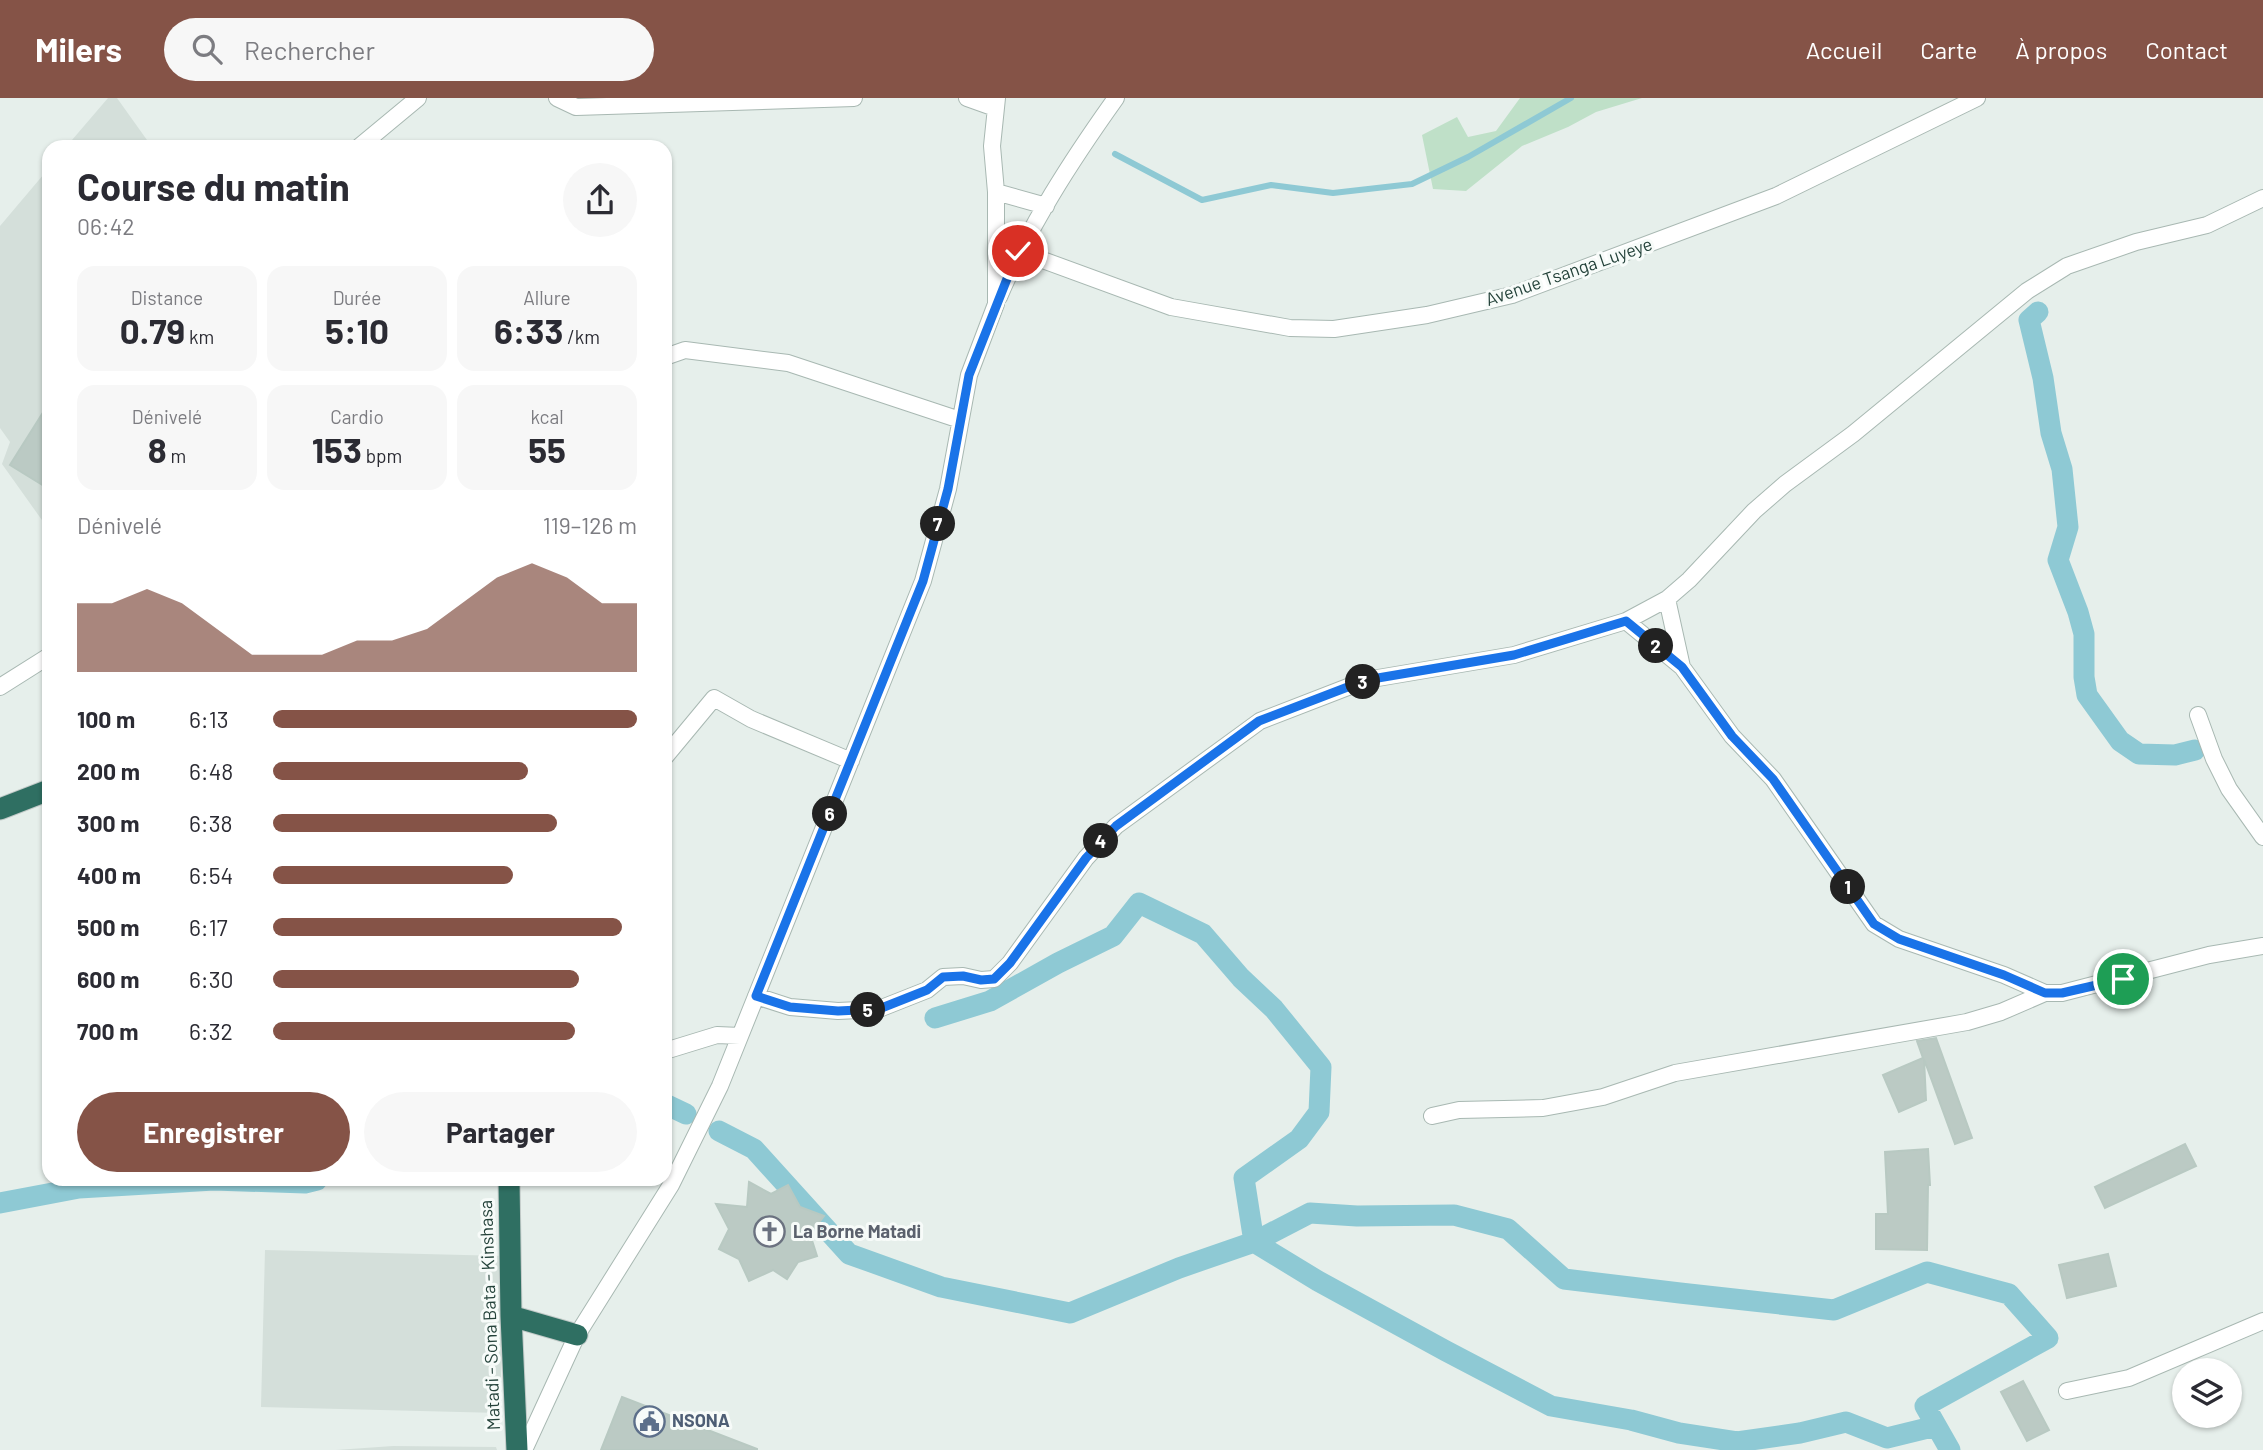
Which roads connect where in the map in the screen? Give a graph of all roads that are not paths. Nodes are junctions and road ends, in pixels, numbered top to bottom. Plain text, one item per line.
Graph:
1 (418, 98) edge
2 (557, 98) edge
3 (853, 98) edge
4 (967, 98) edge
5 (1116, 98) edge
6 (1978, 98) edge
7 (996, 103) edge
8 (367, 140) edge
9 (996, 192) junction
10 (2263, 198) edge
11 (1045, 206) junction
12 (1018, 251) junction
13 (996, 304) junction
14 (672, 355) edge
15 (960, 420) junction
16 (1668, 599) junction
17 (1626, 621) junction
18 (42, 660) edge
19 (1682, 667) junction
20 (0, 687) edge
21 (2198, 715) dead end
22 (672, 749) edge
23 (851, 761) junction
24 (42, 793) edge
25 (0, 809) edge
26 (2263, 837) edge
27 (2263, 946) edge
28 (2045, 993) junction
29 (756, 996) junction
30 (740, 1036) junction
31 (672, 1049) edge
32 (1432, 1116) dead end
33 (672, 1183) edge
34 (509, 1186) edge
35 (670, 1186) edge
36 (511, 1316) junction
37 (2263, 1321) edge
38 (577, 1335) junction
39 (2067, 1391) dead end
40 (517, 1450) edge
41 (524, 1450) edge

1 - 8 street
2 - 3 street
4 - 7 street
5 - 11 street
6 - 12 street, Avenue Tsanga Luyeye
7 - 9 street
9 - 11 street
9 - 13 street
10 - 16 street
11 - 12 street
12 - 13 street
13 - 15 street
14 - 15 street
15 - 23 street
16 - 17 street
16 - 19 street
17 - 19 street
17 - 29 street
18 - 20 street
19 - 28 street
21 - 26 street
22 - 23 street
23 - 29 street
24 - 25 highway
27 - 28 street
28 - 32 street
29 - 30 street
30 - 31 street
30 - 33 street
34 - 36 highway, Matadi - Sona Bata - Kinshasa
35 - 38 street
36 - 38 highway
36 - 40 highway, Matadi - Sona Bata - Kinshasa
37 - 39 street
38 - 41 street

